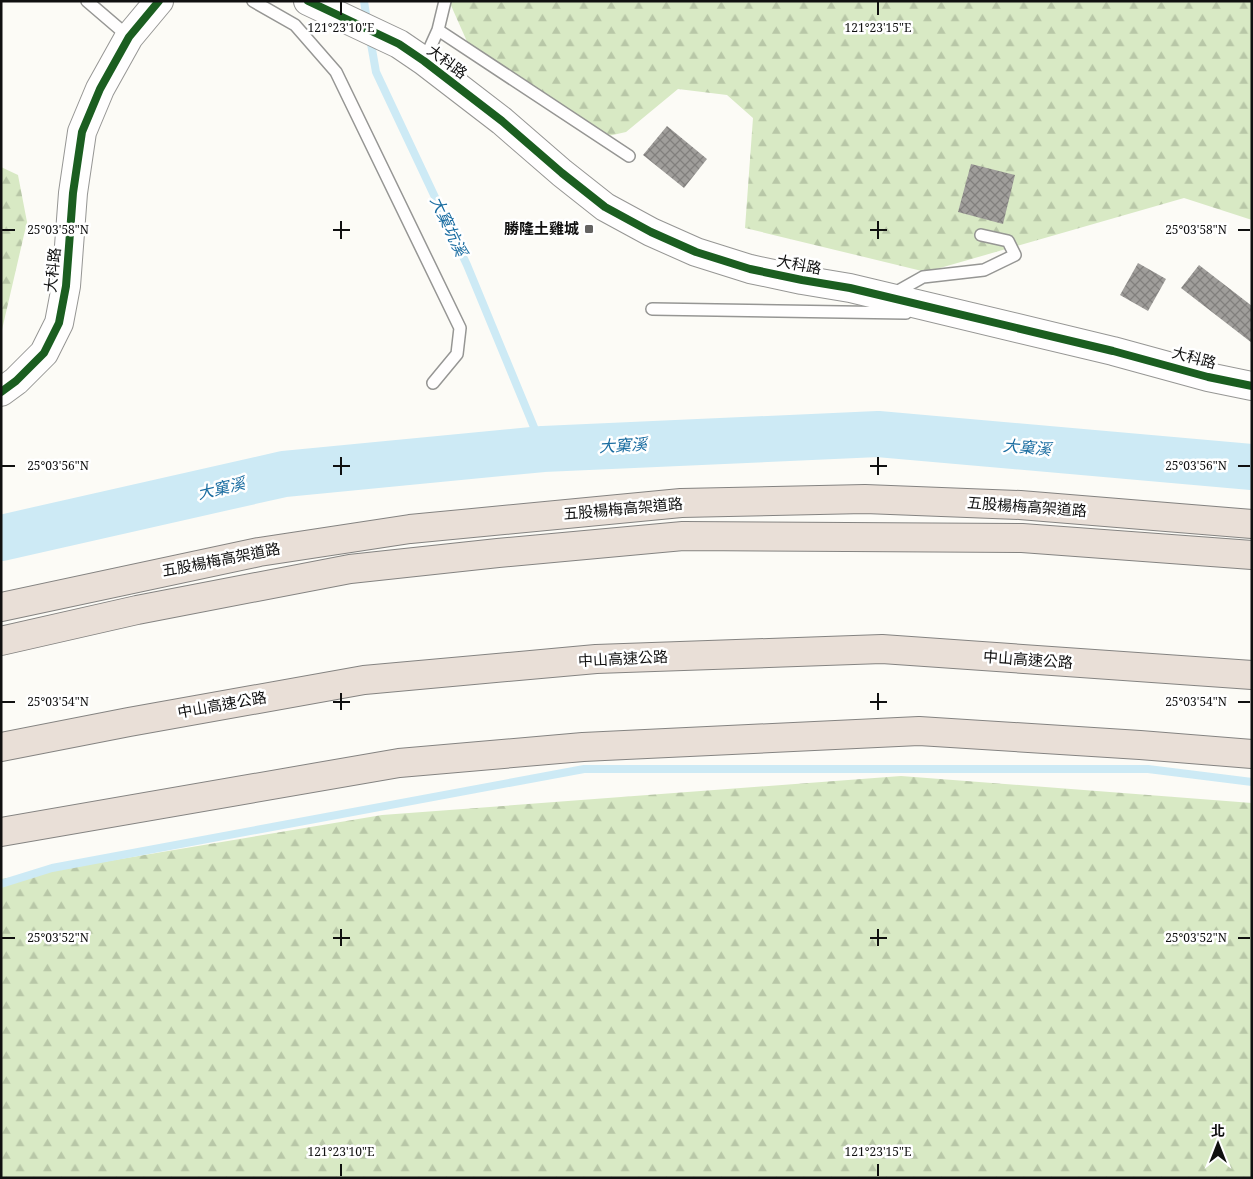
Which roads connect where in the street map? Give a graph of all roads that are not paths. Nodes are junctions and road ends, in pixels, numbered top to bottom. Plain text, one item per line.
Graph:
1 (87, 1) edge
2 (159, 1) edge
3 (253, 1) edge
4 (308, 1) edge
5 (445, 1) edge
6 (438, 30) junction
7 (129, 37) junction
8 (424, 61) junction
9 (629, 156) dead end
10 (981, 236) dead end
11 (888, 297) junction
12 (652, 309) dead end
13 (953, 313) junction
14 (433, 383) dead end
15 (1252, 386) edge
16 (1, 392) edge
17 (1252, 524) edge
18 (1252, 555) edge
19 (1, 607) edge
20 (1, 641) edge
21 (1252, 675) edge
22 (1, 747) edge
23 (1252, 754) edge
24 (1, 832) edge

1 - 7 lane
2 - 7 street, 大科路
3 - 14 lane
4 - 8 street, 大科路
5 - 6 lane
6 - 8 lane
6 - 9 lane
7 - 16 street, 大科路
8 - 11 street, 大科路
10 - 11 lane
11 - 13 street, 大科路
12 - 13 lane
13 - 15 street, 大科路
17 - 19 highway, 五股楊梅高架道路
18 - 20 highway
21 - 22 highway, 中山高速公路
23 - 24 highway

